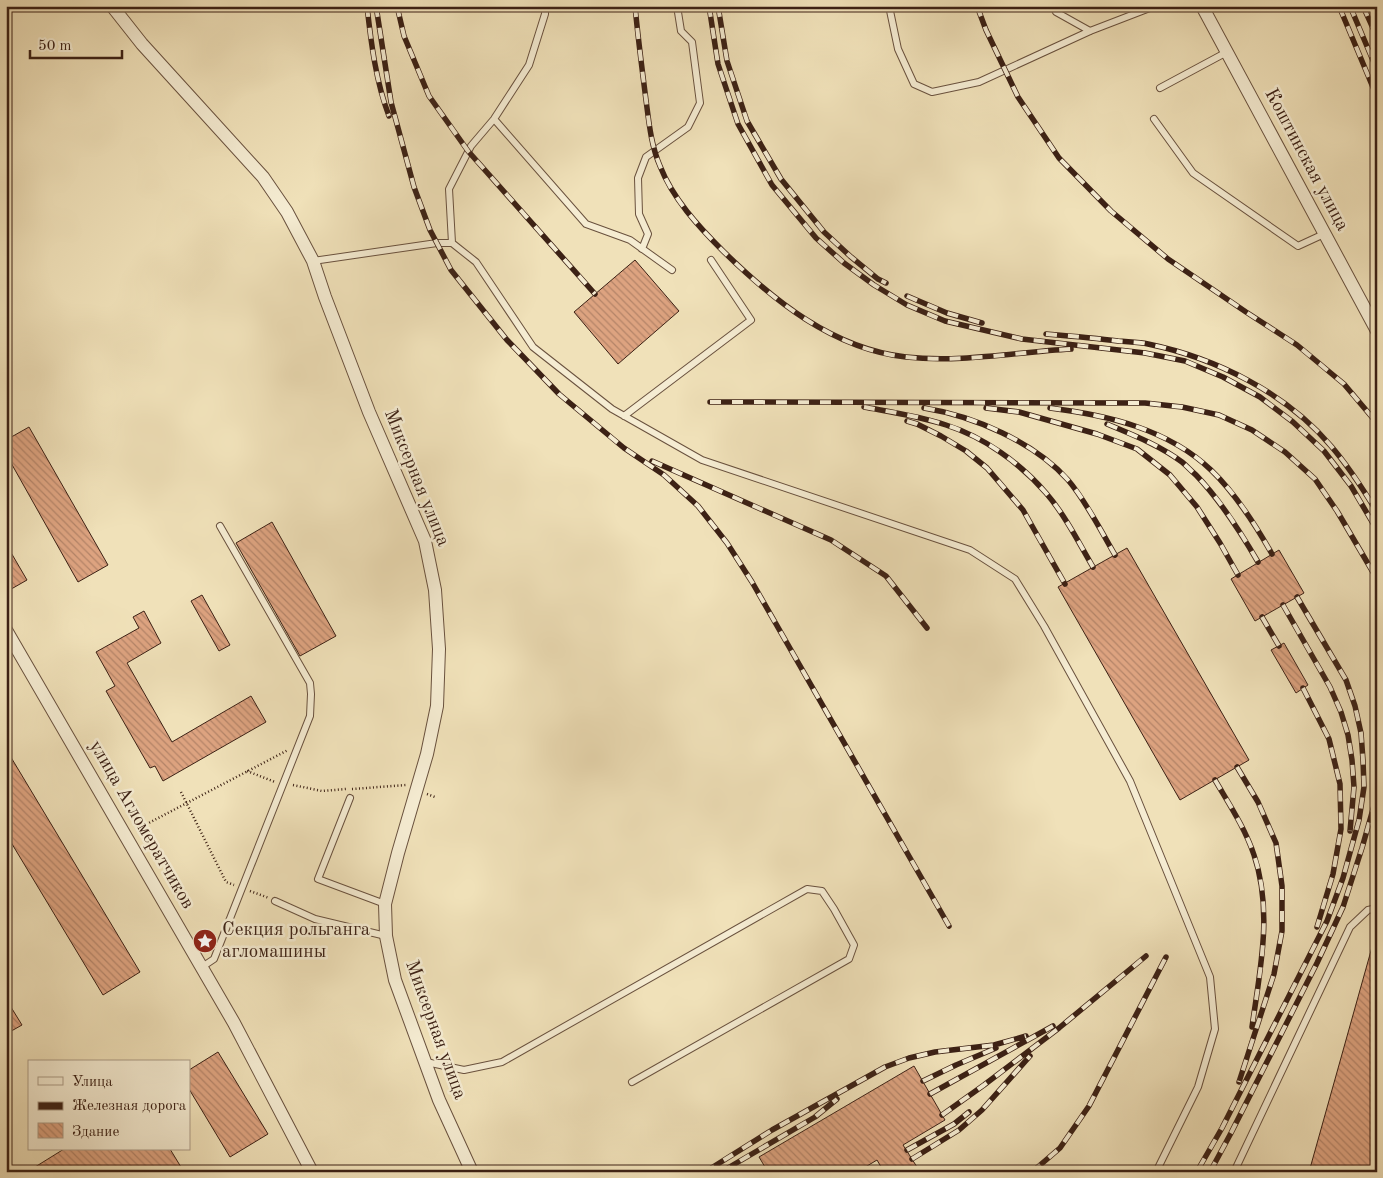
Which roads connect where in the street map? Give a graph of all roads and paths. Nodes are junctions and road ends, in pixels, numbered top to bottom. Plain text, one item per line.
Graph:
1 (112, 6) edge
2 (546, 6) edge
3 (677, 6) edge
4 (889, 6) edge
5 (1052, 6) edge
6 (1154, 6) edge
7 (1202, 6) edge
8 (1090, 31) junction
9 (1227, 52) junction
10 (1160, 88) dead end
11 (494, 119) junction
12 (1154, 119) dead end
13 (1324, 234) junction
14 (452, 243) junction
15 (642, 249) junction
16 (711, 260) dead end
17 (313, 261) junction
18 (672, 270) dead end
19 (1377, 331) edge
20 (624, 416) junction
21 (220, 526) dead end
22 (6, 630) edge
23 (289, 749) dead end
24 (248, 771) junction
25 (283, 783) junction
26 (417, 789) junction
27 (181, 792) dead end
28 (435, 797) dead end
29 (350, 798) dead end
30 (187, 803) junction
31 (143, 826) dead end
32 (242, 888) junction
33 (274, 901) joint
34 (385, 904) junction
35 (1377, 908) edge
36 (386, 936) junction
37 (202, 967) junction
38 (425, 1062) junction
39 (632, 1082) dead end
40 (312, 1172) edge
41 (472, 1172) edge
42 (1156, 1172) edge
43 (1234, 1172) edge

1 - 17 street, Миксерная улица
2 - 11 lane
3 - 15 lane
4 - 8 lane
5 - 8 lane
6 - 8 lane
7 - 9 street, Коштинская улица
9 - 10 lane
9 - 13 street, Коштинская улица
11 - 14 lane
11 - 15 lane
12 - 13 lane
13 - 19 street, Коштинская улица
14 - 17 lane
14 - 20 lane
15 - 18 lane
16 - 20 lane
17 - 26 street, Миксерная улица
20 - 42 lane
21 - 25 lane
22 - 37 street, улица Агломератчиков
23 - 24 path
24 - 25 path
24 - 30 path
25 - 26 path
25 - 32 lane
26 - 28 path
26 - 34 street, Миксерная улица
27 - 30 path
29 - 34 lane
30 - 31 path
30 - 32 path
32 - 33 path
32 - 37 lane
33 - 36 lane
34 - 36 street, Миксерная улица
35 - 43 lane
36 - 38 street, Миксерная улица
37 - 40 street, улица Агломератчиков
38 - 39 lane
38 - 41 street, Миксерная улица

